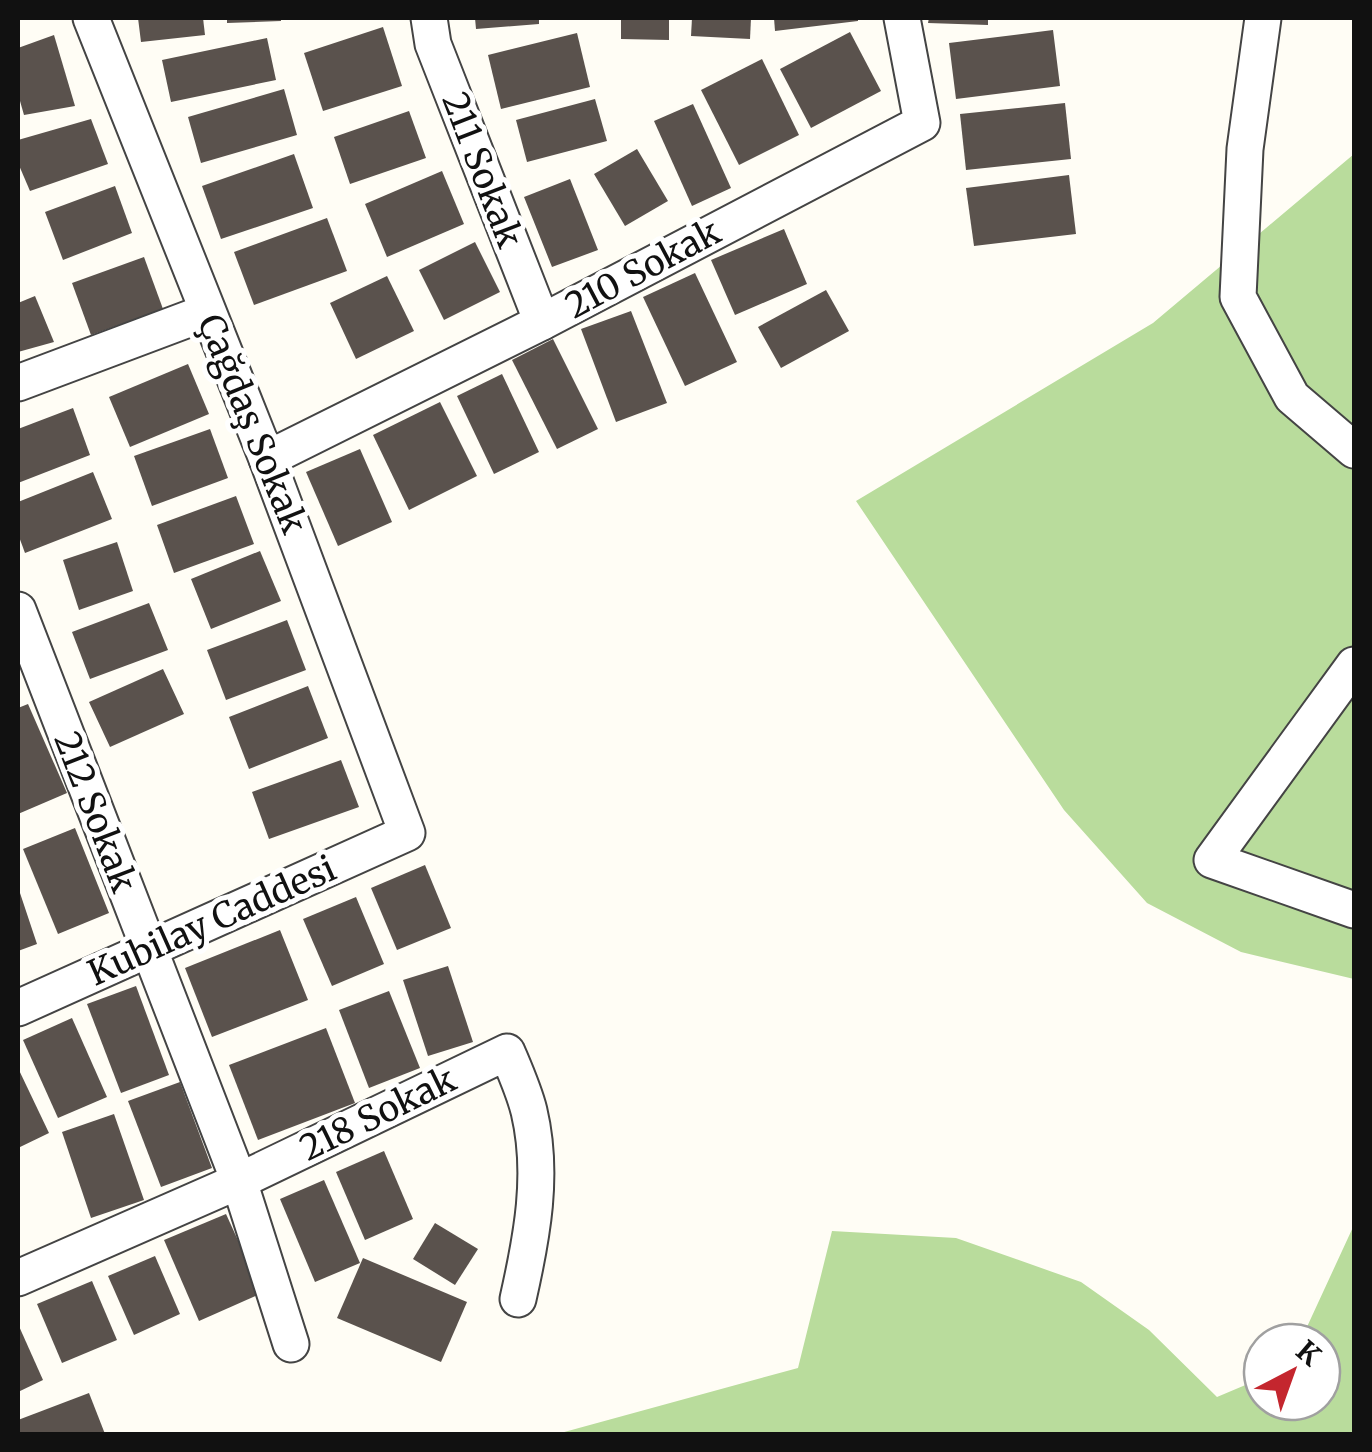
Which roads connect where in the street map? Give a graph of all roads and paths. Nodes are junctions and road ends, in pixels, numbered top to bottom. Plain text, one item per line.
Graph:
1 (91, 18) edge
2 (429, 18) edge
3 (902, 18) edge
4 (1263, 18) edge
5 (207, 312) junction
6 (542, 322) junction
7 (18, 384) edge
8 (1354, 450) edge
9 (268, 460) junction
10 (18, 610) edge
11 (1354, 665) edge
12 (27, 668) edge
13 (407, 833) joint
14 (1354, 910) edge
15 (149, 949) junction
16 (18, 1008) edge
17 (240, 1181) junction
18 (18, 1278) edge
19 (518, 1299) dead end
20 (292, 1344) dead end

1 - 5 street, Çağdaş Sokak
2 - 6 street, 211 Sokak
3 - 6 street, 210 Sokak
4 - 8 street
5 - 7 street
5 - 9 street, Çağdaş Sokak
6 - 9 street, 210 Sokak
9 - 13 street, Çağdaş Sokak
10 - 12 street, 212 Sokak
11 - 14 street
12 - 15 street, 212 Sokak
13 - 15 street, Kubilay Caddesi
15 - 16 street, Kubilay Caddesi
15 - 17 street, 212 Sokak
17 - 18 street, 218 Sokak
17 - 19 street, 218 Sokak
17 - 20 street, 212 Sokak

